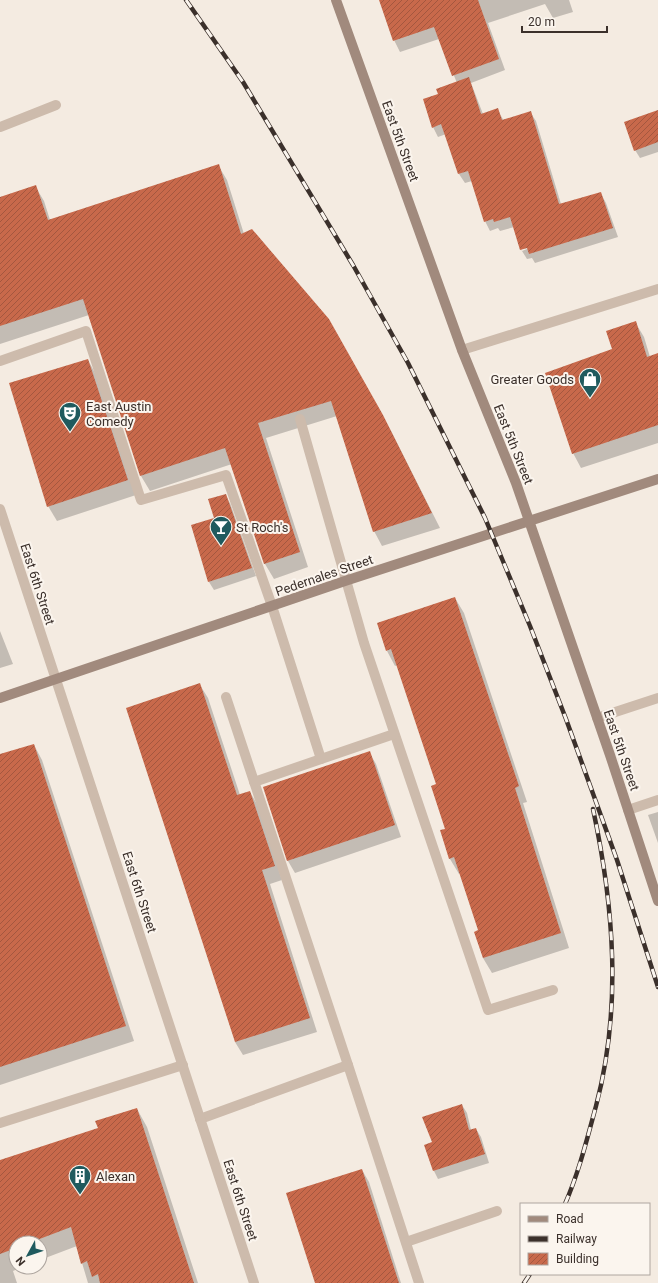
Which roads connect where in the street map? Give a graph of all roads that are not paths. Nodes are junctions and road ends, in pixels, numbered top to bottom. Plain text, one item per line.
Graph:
1 (336, 0) edge
2 (56, 105) dead end
3 (0, 127) edge
4 (658, 289) edge
5 (462, 350) junction
6 (0, 361) edge
7 (300, 419) dead end
8 (658, 479) edge
9 (0, 509) edge
10 (528, 520) junction
11 (345, 581) junction
12 (272, 606) junction
13 (56, 679) junction
14 (226, 697) dead end
15 (0, 698) edge
16 (658, 698) edge
17 (597, 718) junction
18 (394, 734) junction
19 (321, 759) junction
20 (254, 782) junction
21 (658, 800) edge
22 (628, 810) junction
23 (658, 901) edge
24 (553, 990) dead end
25 (183, 1065) junction
26 (348, 1065) junction
27 (200, 1119) junction
28 (0, 1123) edge
29 (497, 1211) dead end
30 (406, 1242) junction
31 (254, 1283) edge
32 (419, 1283) edge

1 - 5 street, East 5th Street
2 - 3 street
4 - 5 street
5 - 10 street, East 5th Street
6 - 12 street
7 - 11 street
8 - 10 street, Pedernales Street
9 - 13 street, East 6th Street
10 - 11 street, Pedernales Street
10 - 17 street, East 5th Street
11 - 12 street, Pedernales Street
11 - 18 street
12 - 13 street, Pedernales Street
12 - 19 street
13 - 15 street, Pedernales Street
13 - 25 street, East 6th Street
14 - 20 street
16 - 17 street
17 - 22 street, East 5th Street
18 - 19 street
18 - 24 street
19 - 20 street
20 - 26 street
21 - 22 street
22 - 23 street, East 5th Street
25 - 27 street, East 6th Street
25 - 28 street
26 - 27 street
26 - 30 street
27 - 31 street, East 6th Street
29 - 30 street
30 - 32 street

